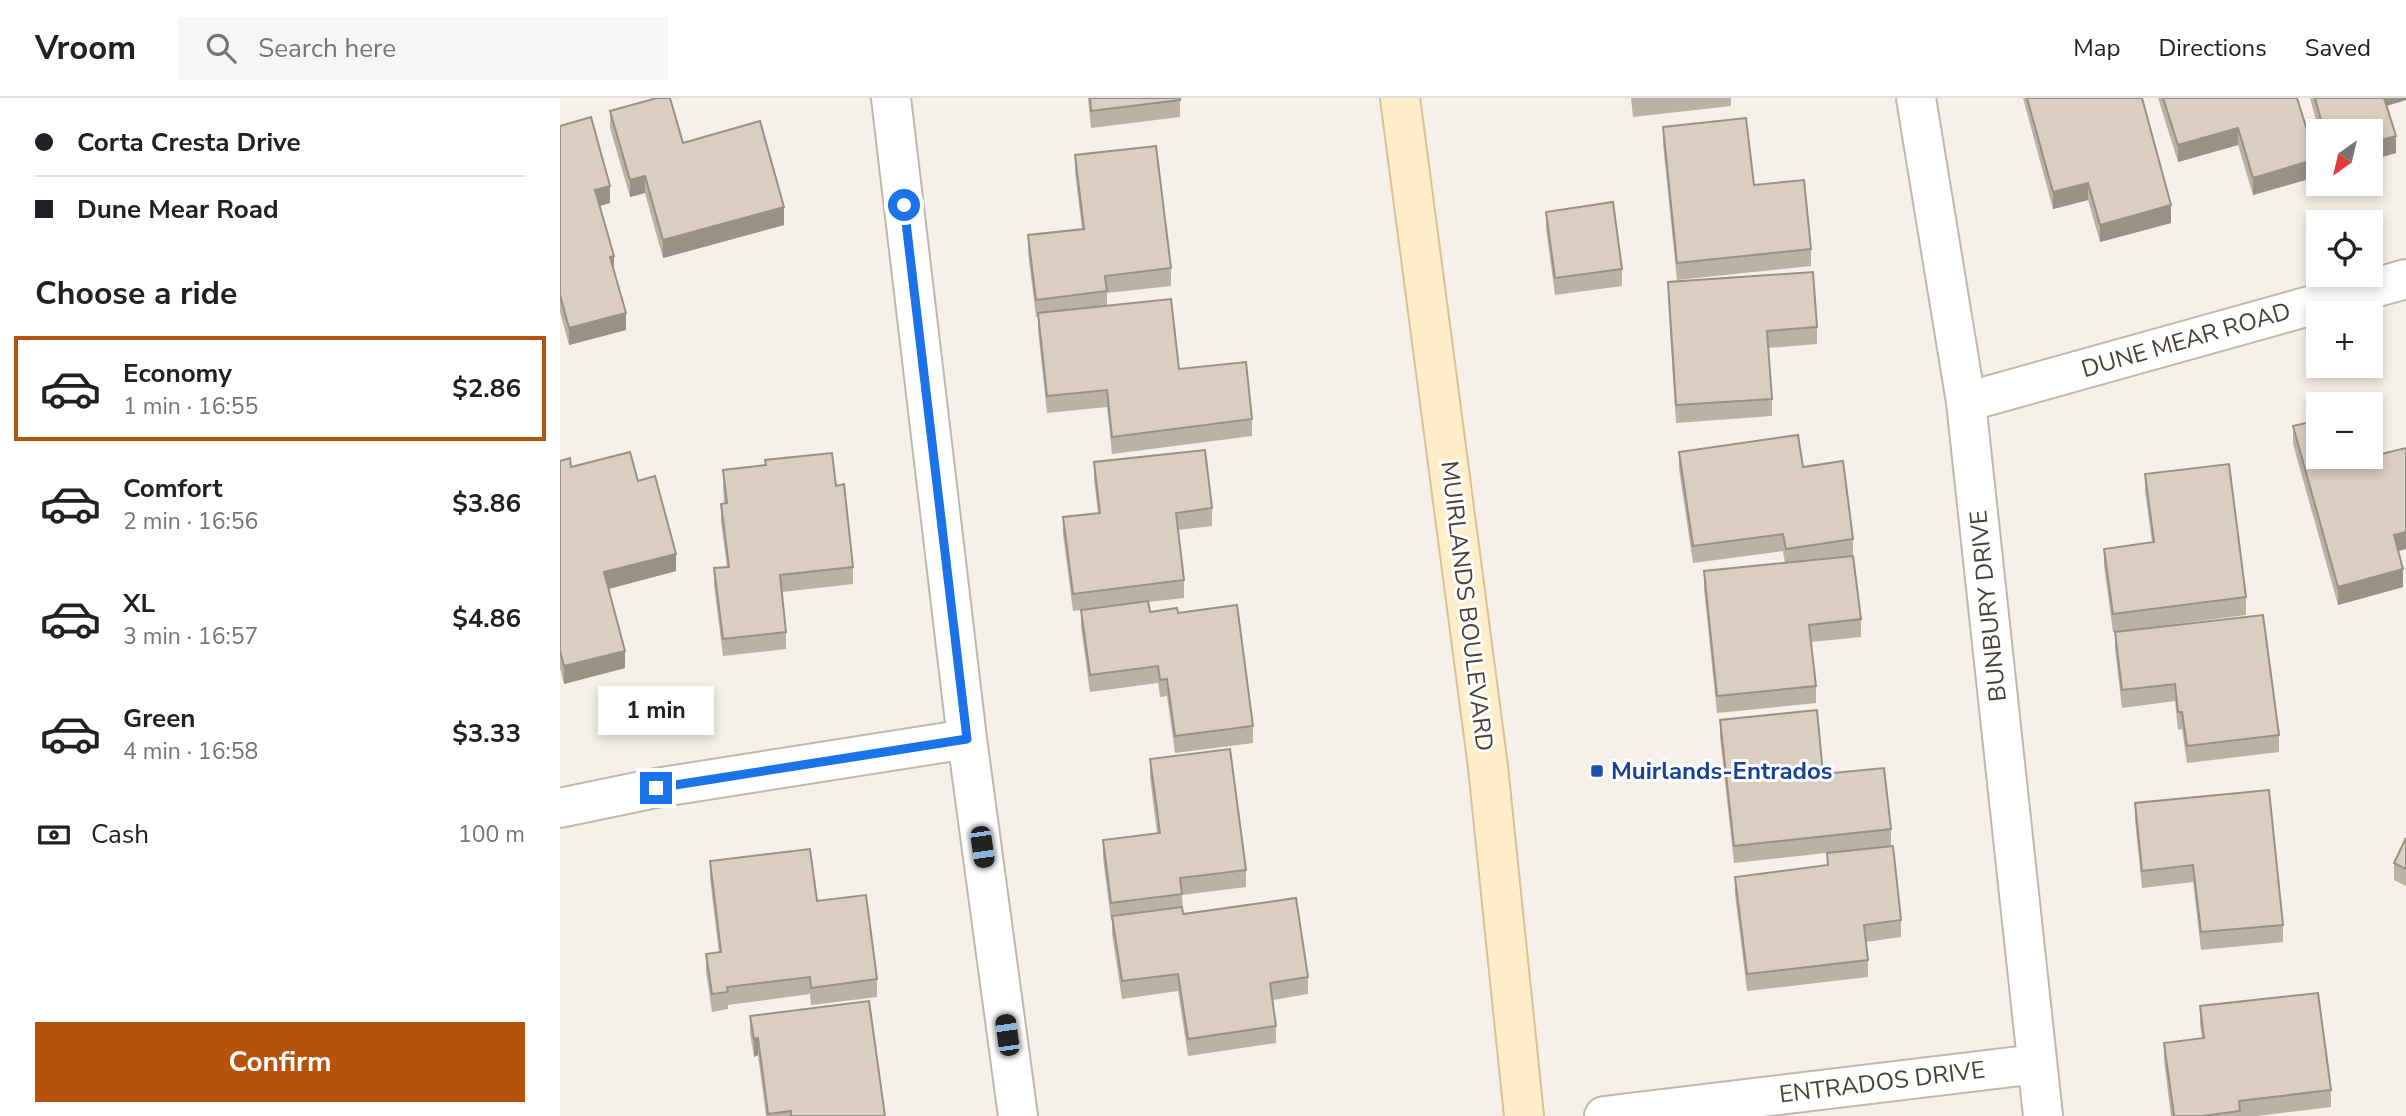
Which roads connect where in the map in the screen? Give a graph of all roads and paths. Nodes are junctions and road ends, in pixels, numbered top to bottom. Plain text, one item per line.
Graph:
1 (891, 98) edge
2 (1400, 98) edge
3 (1916, 98) edge
4 (2406, 279) edge
5 (1966, 402) junction
6 (967, 739) junction
7 (560, 808) edge
8 (2036, 1064) junction
9 (1018, 1116) edge
10 (1524, 1116) edge
11 (1604, 1116) edge
12 (2043, 1116) edge

1 - 6 street
2 - 10 main road, MUIRLANDS BOULEVARD
3 - 5 street, BUNBURY DRIVE
4 - 5 street, DUNE MEAR ROAD
5 - 8 street, BUNBURY DRIVE
6 - 7 street
6 - 9 street
8 - 11 street, ENTRADOS DRIVE
8 - 12 street, BUNBURY DRIVE

